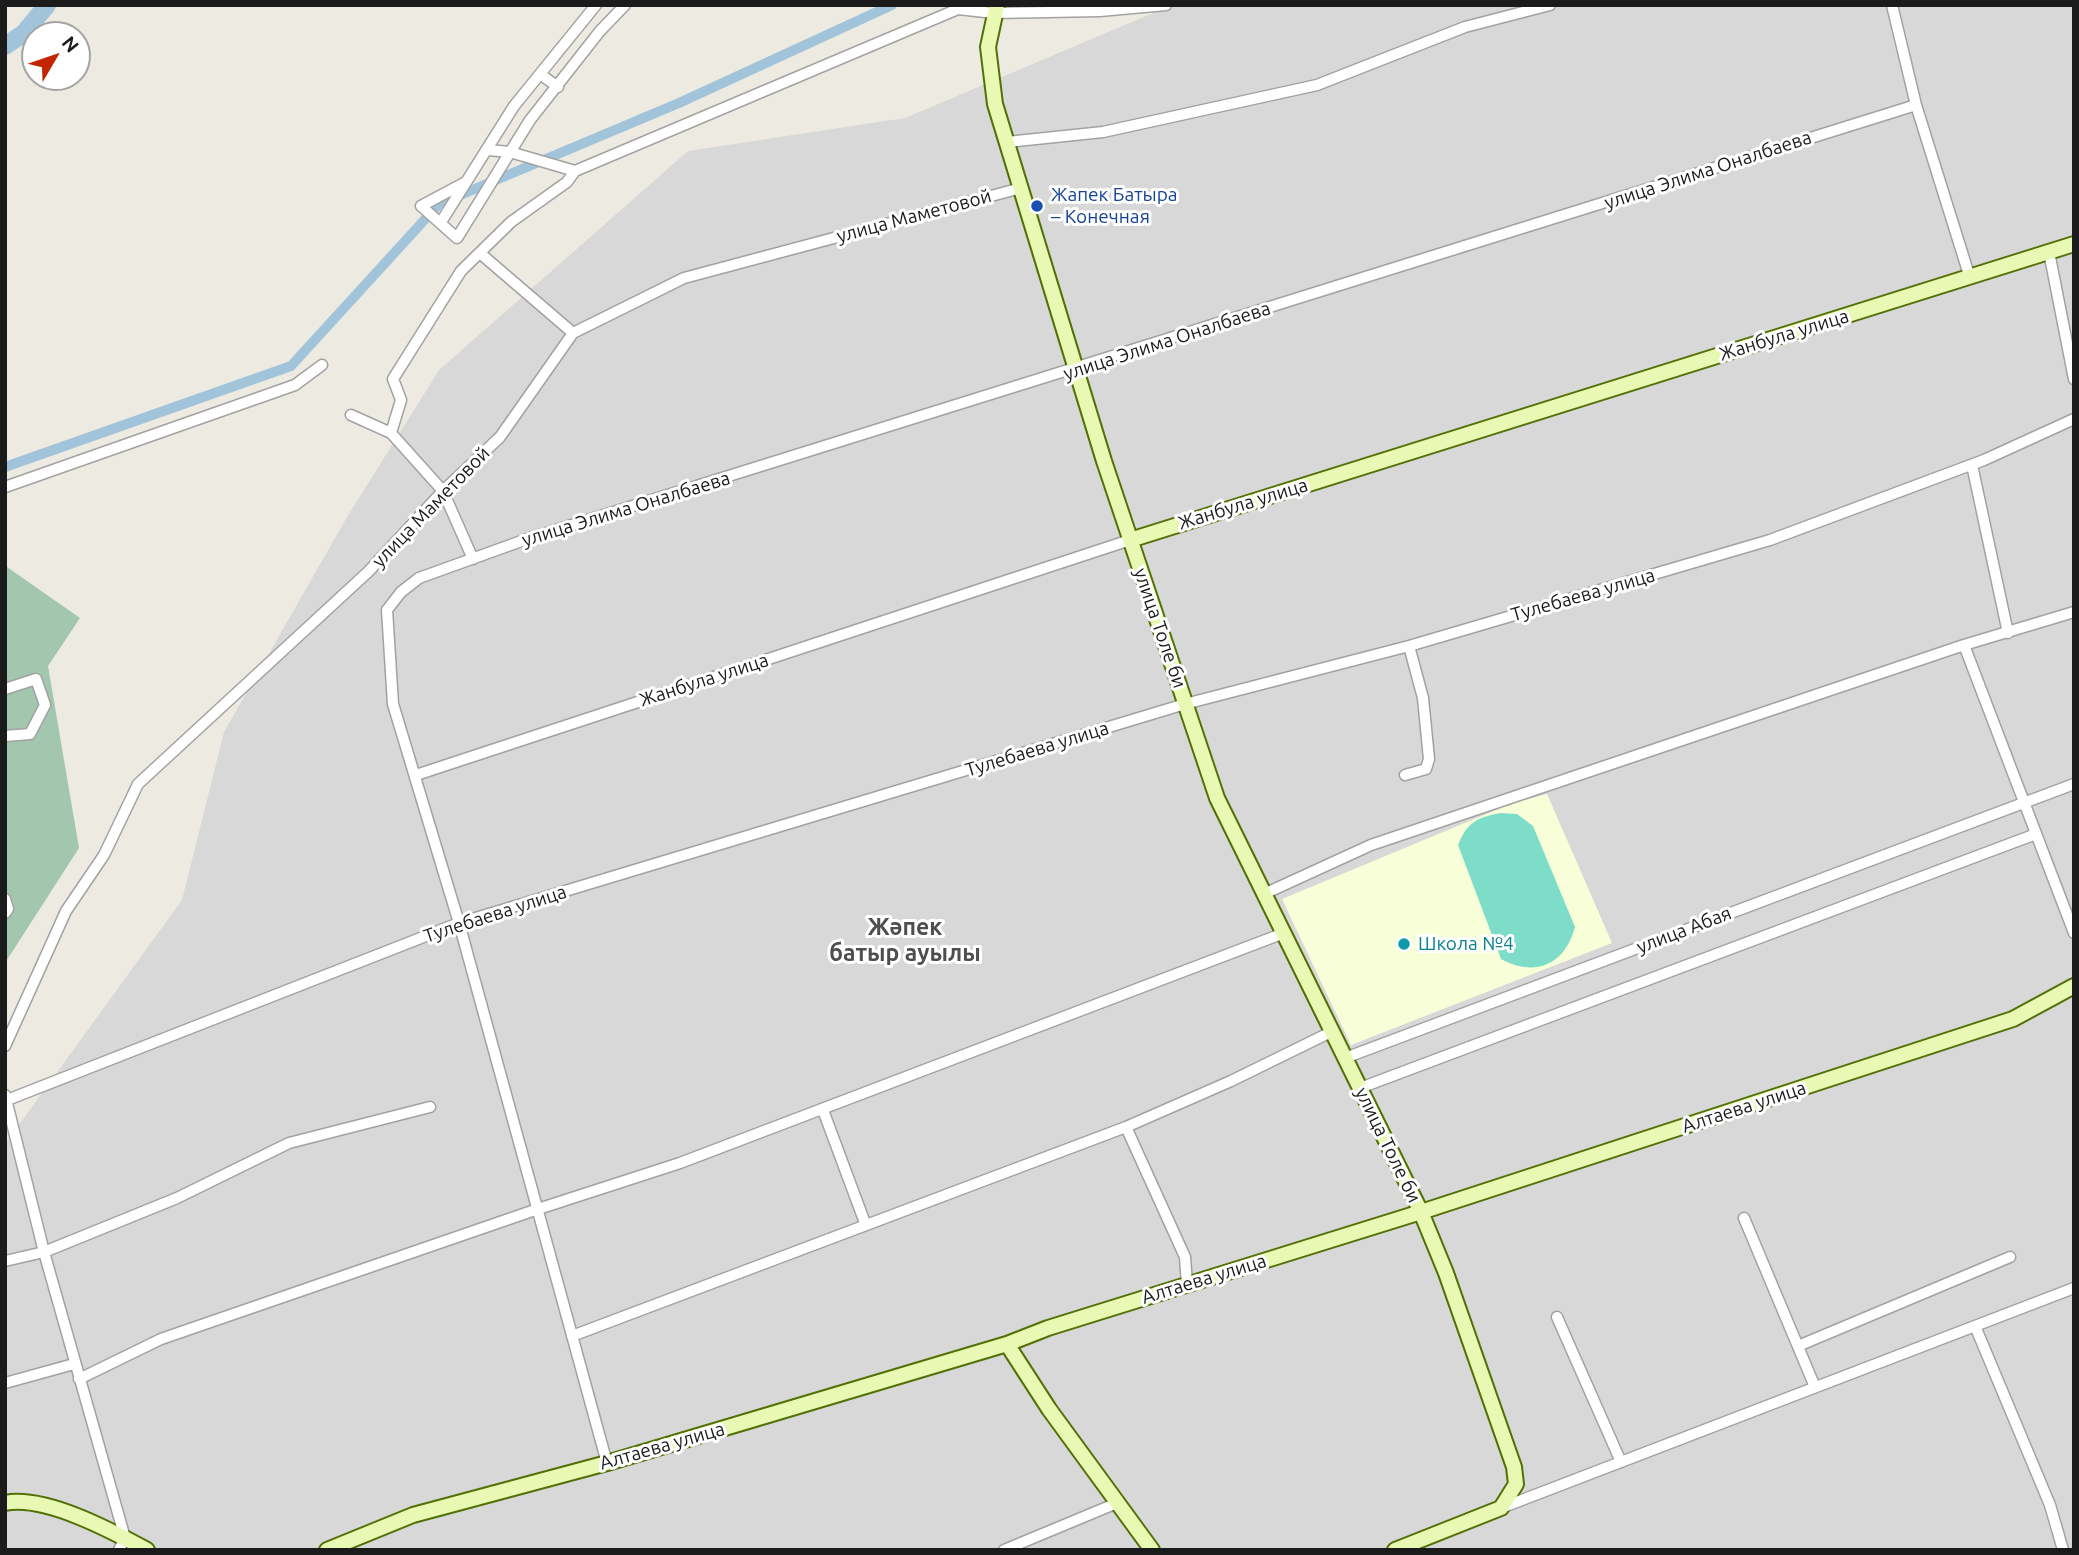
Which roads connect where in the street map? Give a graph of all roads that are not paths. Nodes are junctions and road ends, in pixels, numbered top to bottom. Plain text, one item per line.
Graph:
1 (596, 5) edge
2 (625, 5) edge
3 (1166, 5) edge
4 (1550, 5) edge
5 (1892, 5) edge
6 (996, 9) edge
7 (540, 74) junction
8 (558, 87) junction
9 (1916, 105) junction
10 (1007, 142) junction
11 (488, 150) junction
12 (510, 152) junction
13 (575, 171) junction
14 (466, 182) junction
15 (1021, 188) junction
16 (441, 222) junction
17 (2074, 244) edge
18 (2049, 252) junction
19 (481, 254) junction
20 (1970, 278) junction
21 (573, 333) junction
22 (322, 365) dead end
23 (1076, 370) junction
24 (2074, 379) edge
25 (351, 415) dead end
26 (2074, 419) edge
27 (391, 433) junction
28 (1972, 465) junction
29 (5, 487) edge
30 (443, 491) junction
31 (1130, 540) junction
32 (473, 559) junction
33 (2074, 612) edge
34 (2008, 633) junction
35 (1964, 645) junction
36 (1409, 646) junction
37 (5, 689) edge
38 (1185, 704) junction
39 (5, 736) edge
40 (415, 775) junction
41 (1405, 775) dead end
42 (2074, 784) edge
43 (2023, 802) junction
44 (2035, 834) junction
45 (1264, 894) junction
46 (5, 899) edge
47 (5, 914) edge
48 (458, 923) junction
49 (1284, 933) junction
50 (2074, 933) edge
51 (2074, 986) edge
52 (1331, 1032) junction
53 (5, 1046) edge
54 (1345, 1058) junction
55 (1360, 1088) junction
56 (6, 1098) edge
57 (430, 1107) dead end
58 (823, 1110) junction
59 (1126, 1127) junction
60 (535, 1210) junction
61 (1421, 1212) junction
62 (1744, 1218) dead end
63 (865, 1223) junction
64 (44, 1252) junction
65 (2010, 1258) dead end
66 (5, 1261) edge
67 (1187, 1284) junction
68 (2074, 1288) edge
69 (1557, 1317) dead end
70 (1975, 1326) junction
71 (572, 1336) junction
72 (1007, 1344) junction
73 (1798, 1346) junction
74 (74, 1364) junction
75 (79, 1379) junction
76 (5, 1383) edge
77 (1815, 1387) junction
78 (1621, 1462) junction
79 (607, 1463) junction
80 (5, 1503) edge
81 (1117, 1503) junction
82 (1502, 1508) junction
83 (122, 1544) edge
84 (147, 1550) edge
85 (327, 1550) edge
86 (1004, 1550) edge
87 (1152, 1550) edge
88 (1395, 1550) edge
89 (2063, 1550) edge

1 - 7 street
2 - 8 street
3 - 6 street
4 - 10 street
5 - 9 street
6 - 10 street, улица Толе би
6 - 13 street
7 - 8 street
7 - 11 street
8 - 12 street
9 - 20 street
9 - 23 street, улица Элима Оналбаева
10 - 15 street, улица Толе би
11 - 12 street
11 - 14 street
12 - 13 street
12 - 16 street
13 - 19 street
14 - 16 street
14 - 16 street
15 - 21 street, улица Маметовой
15 - 23 street, улица Толе би
17 - 18 street, Жанбула улица
18 - 20 street, Жанбула улица
18 - 24 street
19 - 21 street
19 - 27 street
20 - 31 street, Жанбула улица
21 - 30 street, улица Маметовой
22 - 29 street
23 - 31 street, улица Толе би
23 - 32 street, улица Элима Оналбаева
25 - 27 street
26 - 28 street, Тулебаева улица
27 - 30 street
28 - 34 street
28 - 36 street, Тулебаева улица
30 - 32 street
30 - 53 street, улица Маметовой
31 - 38 street, улица Толе би
31 - 40 street, Жанбула улица
32 - 40 street, улица Элима Оналбаева
33 - 34 street
34 - 35 street
35 - 43 street
35 - 45 street
36 - 38 street, Тулебаева улица
36 - 41 street
37 - 39 street
38 - 45 street, улица Толе би
38 - 48 street, Тулебаева улица
40 - 48 street
42 - 43 street, улица Абая
43 - 44 street
43 - 54 street, улица Абая
44 - 50 street
44 - 55 street, улица Абая
45 - 49 street, улица Толе би
46 - 47 street
48 - 56 street, Тулебаева улица
48 - 60 street
49 - 52 street, улица Толе би
49 - 58 street
51 - 61 street, Алтаева улица
52 - 54 street, улица Толе би
52 - 59 street
54 - 55 street, улица Толе би
55 - 61 street, улица Толе би
56 - 64 street
57 - 64 street
58 - 60 street
58 - 63 street
59 - 63 street
59 - 67 street
60 - 71 street
60 - 75 street
61 - 67 street, Алтаева улица
61 - 82 street, улица Толе би
62 - 73 street
63 - 71 street
64 - 66 street
64 - 74 street
65 - 73 street
67 - 72 street, Алтаева улица
68 - 70 street
69 - 78 street
70 - 77 street
70 - 89 street
71 - 79 street
72 - 79 street, Алтаева улица
72 - 81 street
73 - 77 street
74 - 75 street
74 - 76 street
75 - 83 street
77 - 78 street
78 - 82 street
79 - 85 street, Алтаева улица
80 - 83 street
81 - 86 street
81 - 87 street
82 - 88 street
83 - 84 street

